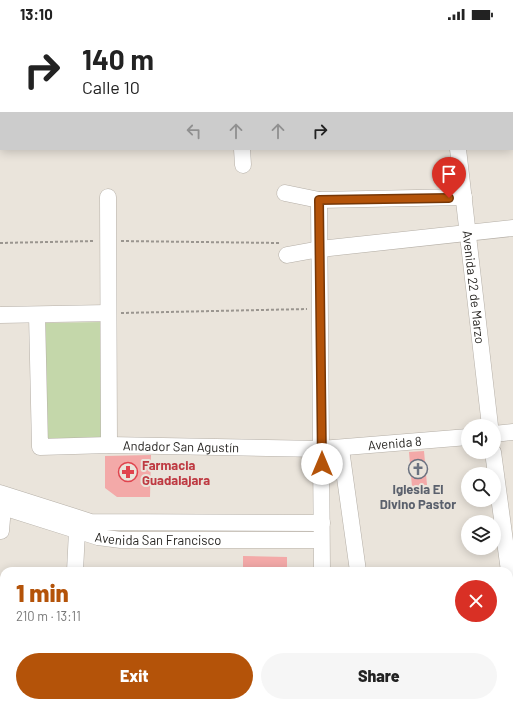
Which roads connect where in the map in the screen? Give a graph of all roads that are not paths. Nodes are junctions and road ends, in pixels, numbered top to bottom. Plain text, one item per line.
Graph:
1 (242, 150) edge
2 (458, 150) edge
3 (243, 165) dead end
4 (285, 193) dead end
5 (108, 197) dead end
6 (464, 197) junction
7 (319, 200) junction
8 (513, 228) edge
9 (468, 234) junction
10 (320, 249) junction
11 (287, 255) road end
12 (108, 313) junction
13 (0, 315) edge
14 (37, 315) junction
15 (489, 419) edge
16 (513, 432) edge
17 (501, 433) edge
18 (461, 438) edge
19 (109, 445) junction
20 (342, 448) junction
21 (322, 449) junction
22 (494, 459) edge
23 (1, 502) edge
24 (134, 523) junction
25 (322, 523) junction
26 (77, 530) junction
27 (1, 531) dead end
28 (322, 540) junction
29 (132, 541) junction
30 (75, 567) edge
31 (322, 567) edge
32 (357, 567) edge
33 (508, 567) edge

1 - 3 street
2 - 6 street, Avenida 22 de Marzo
4 - 7 street
5 - 12 street
6 - 7 street
6 - 9 street, Avenida 22 de Marzo
7 - 10 street
8 - 9 street
9 - 10 street
9 - 15 street, Avenida 22 de Marzo
10 - 11 street
10 - 21 street
12 - 14 street
12 - 19 street
13 - 14 street
14 - 19 street, Andador San Agustín
16 - 17 street
18 - 20 street, Avenida 8
19 - 21 street, Andador San Agustín
20 - 21 street, Avenida 8
20 - 32 street
21 - 25 street
22 - 33 street
23 - 24 street, Avenida San Francisco
23 - 26 street, Avenida San Francisco
23 - 27 street
24 - 25 street, Avenida San Francisco
24 - 29 street
25 - 28 street
26 - 29 street, Avenida San Francisco
26 - 30 street
28 - 29 street, Avenida San Francisco
28 - 31 street

